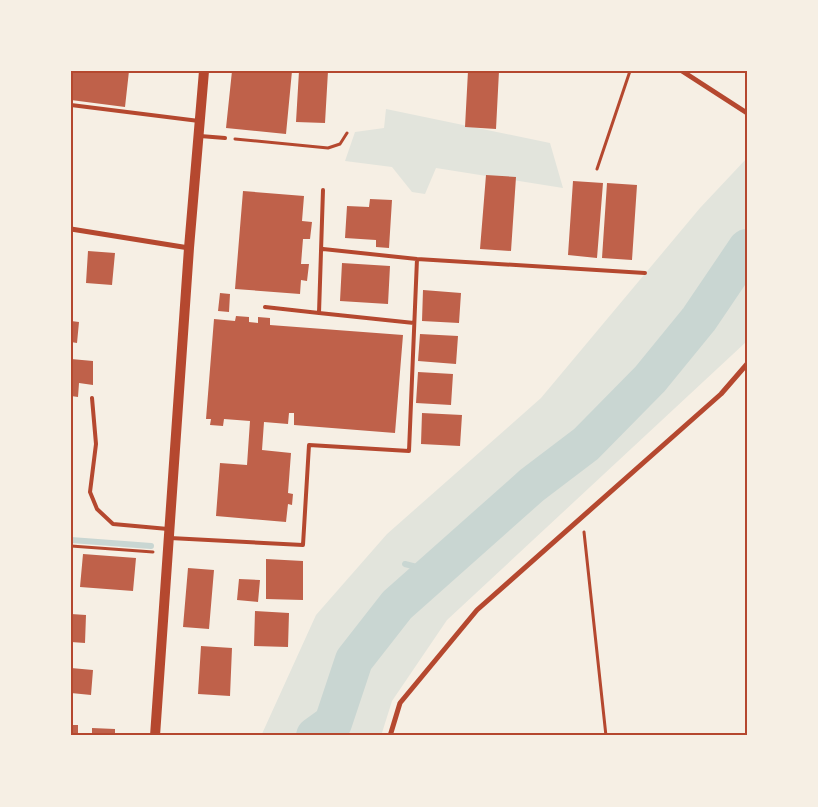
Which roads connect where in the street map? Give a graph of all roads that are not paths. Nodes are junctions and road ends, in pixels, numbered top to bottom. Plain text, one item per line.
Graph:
1 (204, 71) edge
2 (682, 71) edge
3 (71, 105) edge
4 (747, 114) edge
5 (200, 121) junction
6 (198, 136) junction
7 (225, 138) road end
8 (323, 190) dead end
9 (71, 229) edge
10 (189, 248) junction
11 (323, 249) junction
12 (417, 259) junction
13 (645, 273) dead end
14 (265, 307) dead end
15 (320, 313) junction
16 (414, 323) junction
17 (747, 364) edge
18 (92, 398) dead end
19 (168, 533) junction
20 (155, 736) edge
21 (390, 736) edge

1 - 5 main road
2 - 4 street
3 - 5 lane
5 - 6 main road
6 - 7 lane
6 - 10 main road
8 - 11 lane
9 - 10 street
10 - 19 main road
11 - 12 lane
11 - 15 lane
12 - 13 lane
12 - 16 lane
14 - 15 lane
15 - 16 lane
16 - 19 lane
17 - 21 street
18 - 19 lane
19 - 20 main road

